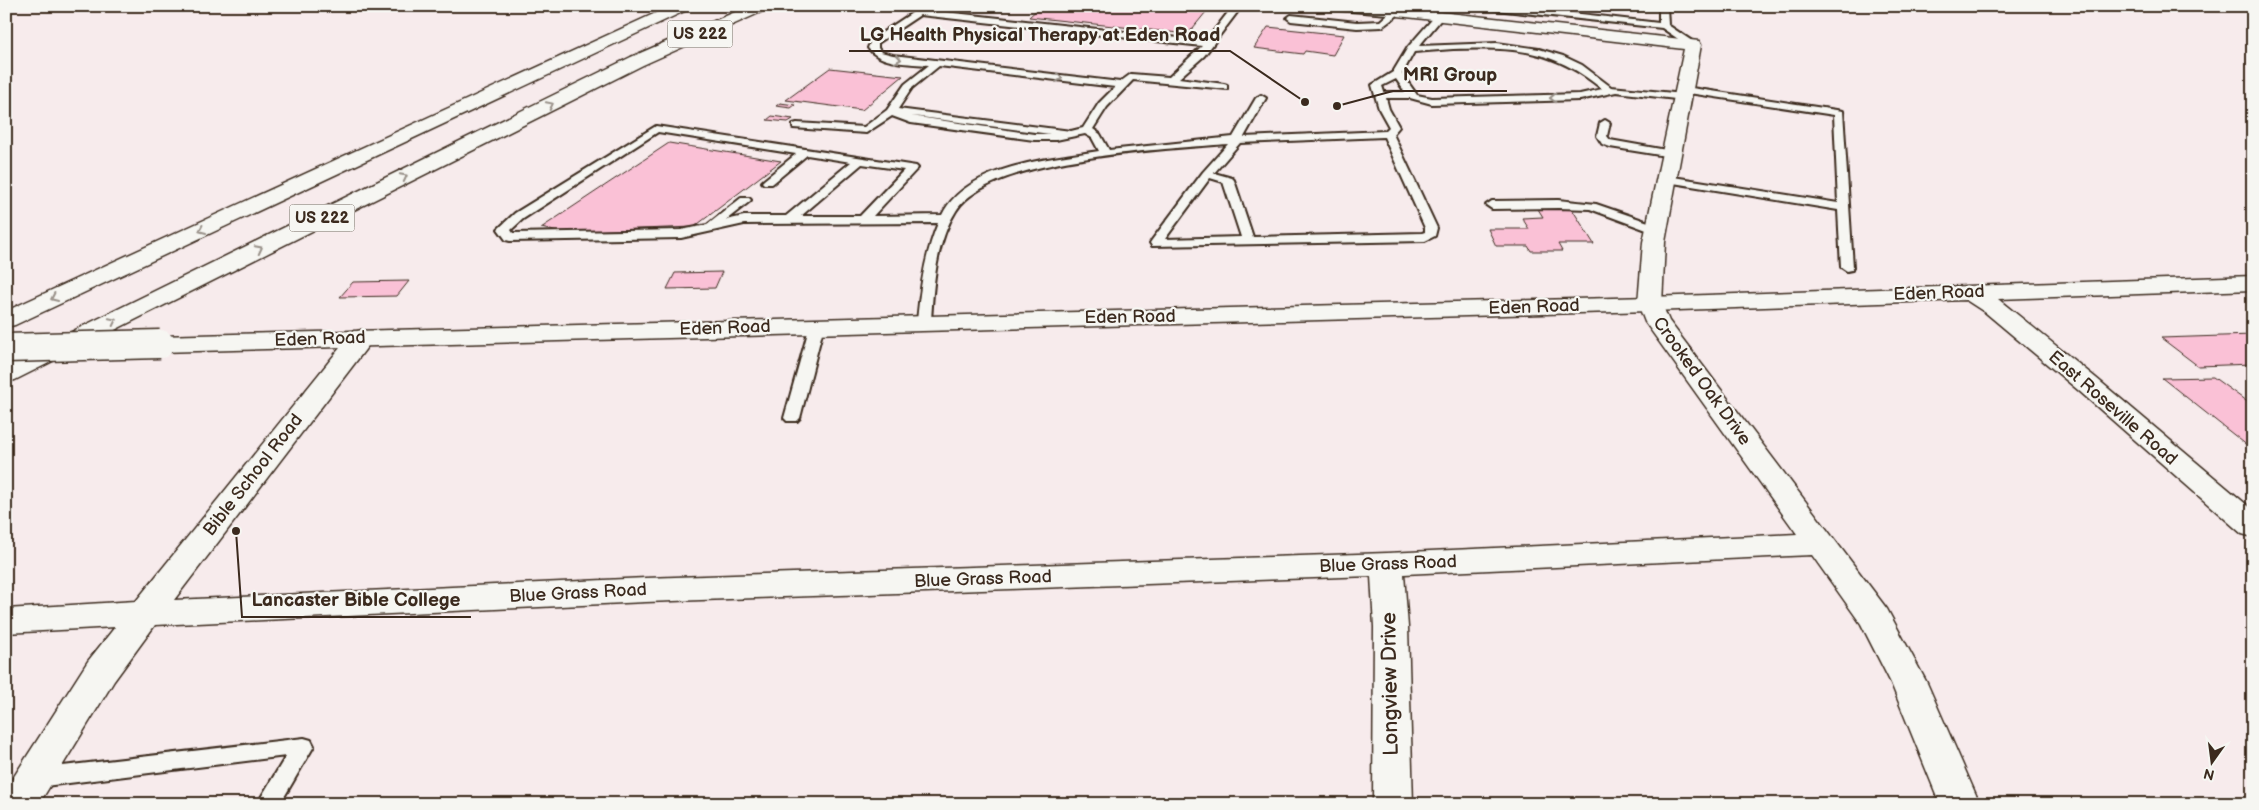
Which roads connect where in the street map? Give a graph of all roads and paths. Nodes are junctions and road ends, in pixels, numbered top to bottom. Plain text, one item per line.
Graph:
1 (669, 6) edge
2 (684, 6) edge
3 (736, 6) edge
4 (763, 6) edge
5 (932, 6) edge
6 (1238, 6) edge
7 (1327, 6) edge
8 (1487, 6) edge
9 (1662, 6) edge
10 (1339, 7) edge
11 (1402, 11) edge
12 (918, 12) junction
13 (1439, 17) junction
14 (1291, 18) dead end
15 (1664, 26) junction
16 (1209, 44) junction
17 (1693, 45) junction
18 (1411, 49) junction
19 (637, 61) junction
20 (936, 64) junction
21 (1396, 74) junction
22 (1171, 80) junction
23 (1121, 85) junction
24 (1224, 87) dead end
25 (1378, 90) junction
26 (1610, 90) junction
27 (1684, 93) junction
28 (1412, 95) junction
29 (1261, 98) dead end
30 (890, 112) junction
31 (1605, 123) dead end
32 (797, 126) dead end
33 (1087, 130) junction
34 (1388, 134) junction
35 (1237, 140) junction
36 (806, 152) junction
37 (1106, 153) junction
38 (1672, 154) junction
39 (860, 160) junction
40 (1207, 174) junction
41 (309, 179) junction
42 (1667, 179) junction
43 (768, 182) dead end
44 (745, 200) dead end
45 (1492, 205) dead end
46 (1844, 208) junction
47 (864, 218) junction
48 (790, 219) junction
49 (946, 219) junction
50 (710, 228) junction
51 (1656, 230) junction
52 (1248, 241) junction
53 (1847, 267) dead end
54 (2253, 283) edge
55 (1970, 292) junction
56 (1650, 304) junction
57 (6, 320) edge
58 (924, 322) junction
59 (817, 325) junction
60 (361, 338) junction
61 (6, 348) edge
62 (6, 374) edge
63 (792, 418) dead end
64 (2253, 527) edge
65 (1820, 544) junction
66 (1387, 564) junction
67 (145, 613) junction
68 (6, 621) edge
69 (27, 791) edge
70 (268, 804) edge
71 (1393, 804) edge
72 (1960, 804) edge

1 - 41 main road
2 - 41 main road, US 222
3 - 19 main road
4 - 19 main road, US 222
5 - 12 lane
6 - 16 lane
7 - 10 lane
8 - 15 lane
9 - 15 lane
10 - 11 lane
11 - 13 main road
11 - 14 lane
12 - 16 lane
12 -> 20 lane
13 - 17 main road
13 - 18 lane
15 - 17 lane
16 - 22 lane
17 - 27 main road, Crooked Oak Drive
18 - 21 lane
18 - 26 lane
62 -> 19 main road, US 222
20 -> 23 lane
20 - 30 lane
21 - 25 lane
21 - 28 lane
22 - 23 lane
22 - 24 lane
23 - 33 lane
25 - 28 lane
25 - 34 lane
26 - 27 lane
26 -> 28 lane
27 - 38 main road, Crooked Oak Drive
27 - 46 lane
29 - 35 lane
30 - 32 lane
30 - 33 lane
31 - 38 lane
33 - 37 lane
34 - 35 lane
34 - 52 lane
35 - 37 lane
35 - 40 lane
36 - 39 lane
36 - 43 lane
36 - 50 lane
37 - 49 lane
38 - 42 main road, Crooked Oak Drive
39 - 47 lane
39 - 48 lane
40 - 52 lane
40 - 52 lane
41 -> 57 main road, US 222
42 - 46 lane
42 - 51 main road, Crooked Oak Drive
44 - 50 lane
45 - 51 lane
46 - 53 lane
47 - 48 lane
47 - 49 lane
48 - 50 lane
49 - 58 lane
51 - 56 main road, Crooked Oak Drive
54 - 55 main road, Eden Road
55 - 56 main road, Eden Road
55 - 64 main road, East Roseville Road
56 - 58 main road, Eden Road
56 - 65 main road, Crooked Oak Drive
58 - 59 main road, Eden Road
59 - 60 main road, Eden Road
59 - 63 lane
60 - 61 main road, Eden Road, bridge
60 - 67 main road, Bible School Road
65 - 66 main road, Blue Grass Road
65 - 72 main road, Crooked Oak Drive
66 - 67 main road, Blue Grass Road
66 - 71 main road, Longview Drive
67 - 68 main road, Blue Grass Road
67 - 69 main road, Bible School Road
69 - 70 lane

